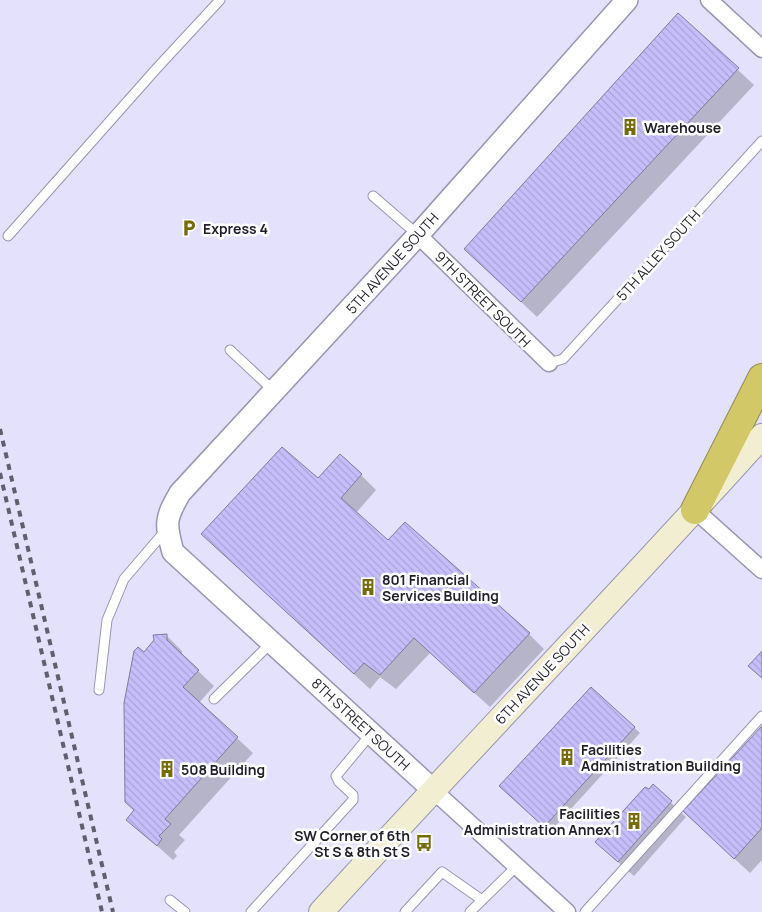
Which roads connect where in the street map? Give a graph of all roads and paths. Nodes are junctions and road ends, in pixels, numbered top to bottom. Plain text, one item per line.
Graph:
1 (220, 0) edge
2 (627, 0) edge
3 (709, 0) edge
4 (762, 49) edge
5 (762, 141) edge
6 (373, 196) dead end
7 (418, 235) junction
8 (8, 236) dead end
9 (230, 350) dead end
10 (549, 363) joint
11 (762, 378) edge
12 (274, 391) junction
13 (762, 436) edge
14 (695, 510) junction
15 (167, 529) junction
16 (762, 570) edge
17 (271, 642) junction
18 (99, 690) dead end
19 (214, 699) dead end
20 (762, 716) edge
21 (371, 734) junction
22 (432, 790) junction
23 (517, 866) junction
24 (170, 900) dead end
25 (482, 900) junction
26 (185, 912) edge
27 (251, 912) edge
28 (321, 912) edge
29 (405, 912) edge
30 (470, 912) edge
31 (567, 912) edge
32 (585, 912) edge

1 - 8 lane
2 - 7 street, 5TH AVENUE SOUTH
3 - 4 street
5 - 10 lane, 5TH ALLEY SOUTH
6 - 7 lane
7 - 10 street, 9TH STREET SOUTH
7 - 12 street, 5TH AVENUE SOUTH
9 - 12 lane
11 - 14 highway
12 - 15 street, 5TH AVENUE SOUTH
13 - 14 main road, 6TH AVENUE SOUTH
14 - 16 street
14 - 22 main road, 6TH AVENUE SOUTH
15 - 17 street, 8TH STREET SOUTH
15 - 18 lane
17 - 19 lane
17 - 21 street, 8TH STREET SOUTH
20 - 32 lane
21 - 22 street, 8TH STREET SOUTH
21 - 27 lane
22 - 23 street, 8TH STREET SOUTH
22 - 28 main road, 6TH AVENUE SOUTH
23 - 25 lane
23 - 31 street, 8TH STREET SOUTH
24 - 26 lane
25 - 29 lane
25 - 30 lane

